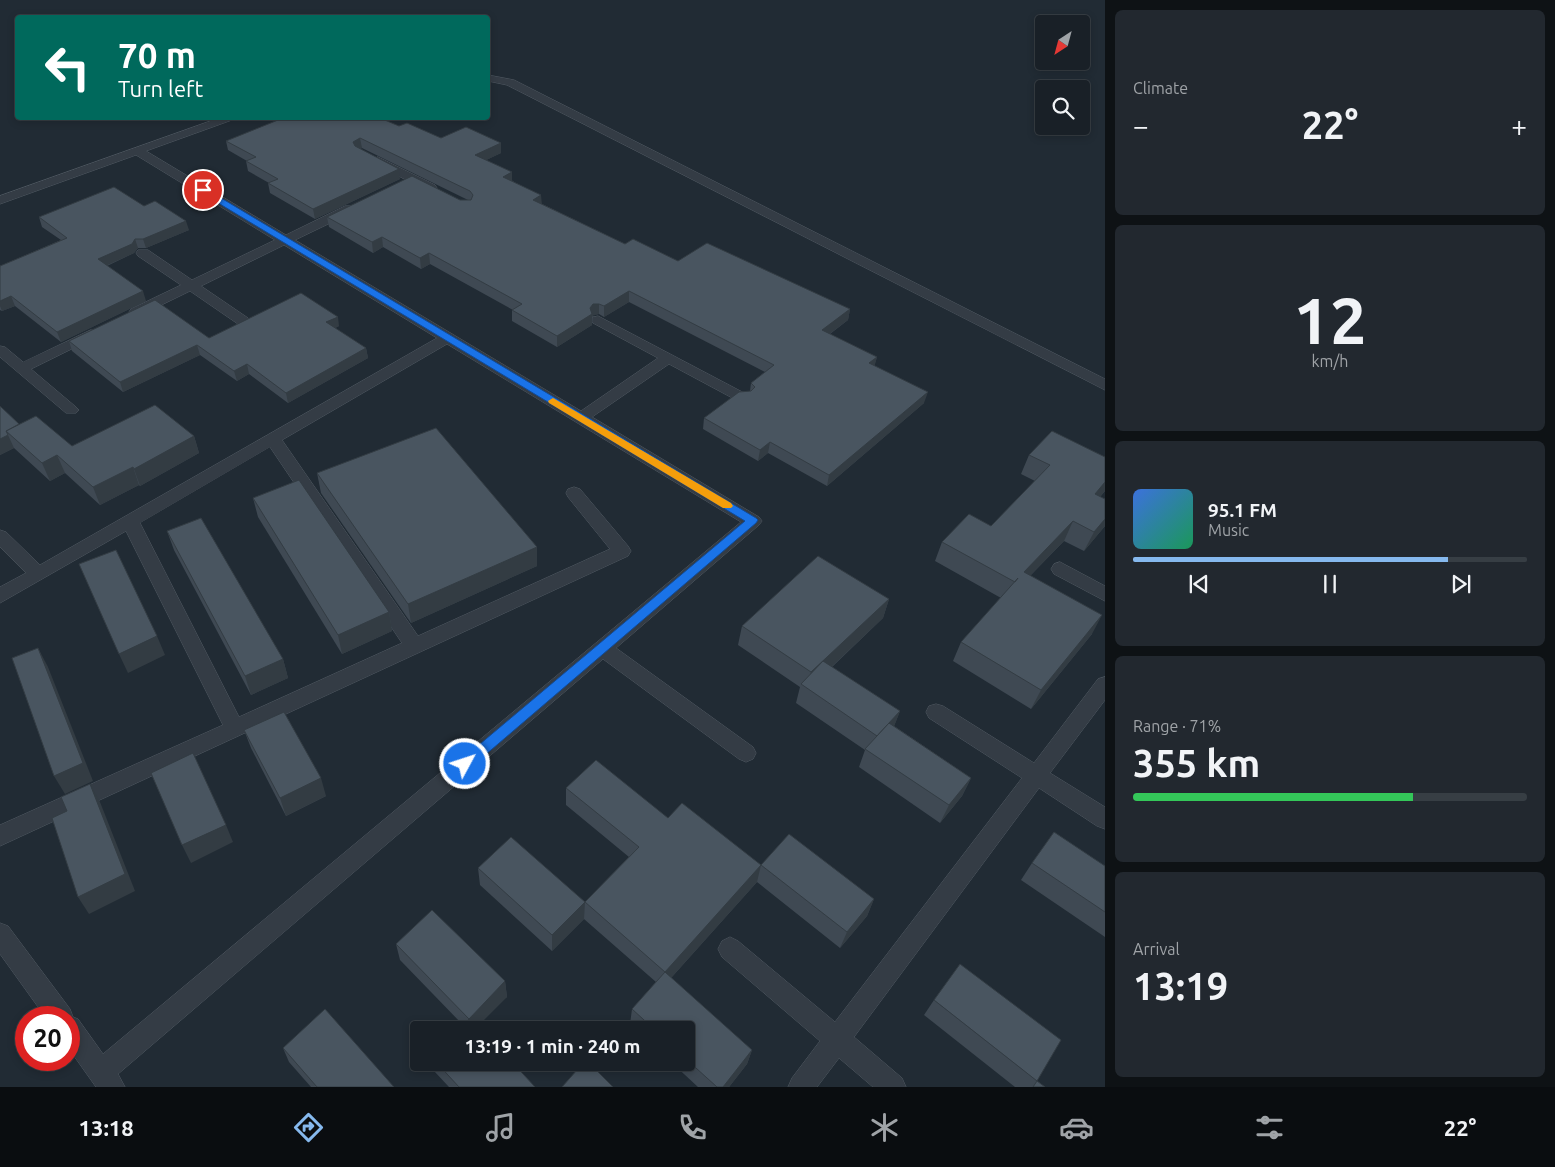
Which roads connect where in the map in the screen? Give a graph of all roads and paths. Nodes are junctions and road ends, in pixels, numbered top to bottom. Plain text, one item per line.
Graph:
1 (490, 78) edge
2 (222, 120) edge
3 (137, 151) junction
4 (371, 157) edge
5 (413, 179) junction
6 (396, 187) edge
7 (440, 192) edge
8 (0, 200) edge
9 (362, 203) edge
10 (286, 240) junction
11 (143, 253) dead end
12 (191, 286) junction
13 (119, 320) edge
14 (598, 320) dead end
15 (243, 321) edge
16 (101, 329) edge
17 (448, 338) junction
18 (0, 350) edge
19 (668, 358) junction
20 (21, 368) junction
21 (1105, 385) edge
22 (743, 398) edge
23 (71, 410) dead end
24 (580, 418) junction
25 (273, 439) junction
26 (574, 493) dead end
27 (130, 521) junction
28 (0, 536) edge
29 (1060, 569) dead end
30 (38, 574) junction
31 (1105, 594) edge
32 (0, 596) edge
33 (414, 646) junction
34 (602, 648) junction
35 (1105, 685) edge
36 (936, 712) dead end
37 (235, 728) junction
38 (746, 753) dead end
39 (1036, 776) junction
40 (1105, 819) edge
41 (0, 836) edge
42 (0, 934) edge
43 (730, 949) dead end
44 (52, 1006) edge
45 (837, 1040) junction
46 (80, 1043) edge
47 (107, 1080) edge
48 (801, 1087) edge
49 (893, 1087) edge

1 - 21 lane
2 - 3 lane
3 - 8 lane
3 - 10 lane
4 - 5 lane
5 - 6 lane
5 - 7 lane
9 - 10 lane
10 - 12 lane
10 - 17 lane
11 - 12 lane
12 - 13 lane
12 - 15 lane
14 - 19 lane
16 - 20 lane
17 - 24 lane
17 - 25 lane
18 - 20 lane
19 - 22 lane
19 - 24 lane
20 - 23 lane
24 - 34 lane
25 - 27 lane
25 - 33 lane
26 - 33 lane
27 - 30 lane
27 - 37 lane
28 - 30 lane
29 - 31 lane
30 - 32 lane
33 - 37 lane
34 - 38 lane
34 - 47 lane
35 - 39 lane
36 - 39 lane
37 - 41 lane
39 - 40 lane
39 - 45 lane
42 - 44 lane
43 - 45 lane
45 - 48 lane
45 - 49 lane
46 - 47 lane

